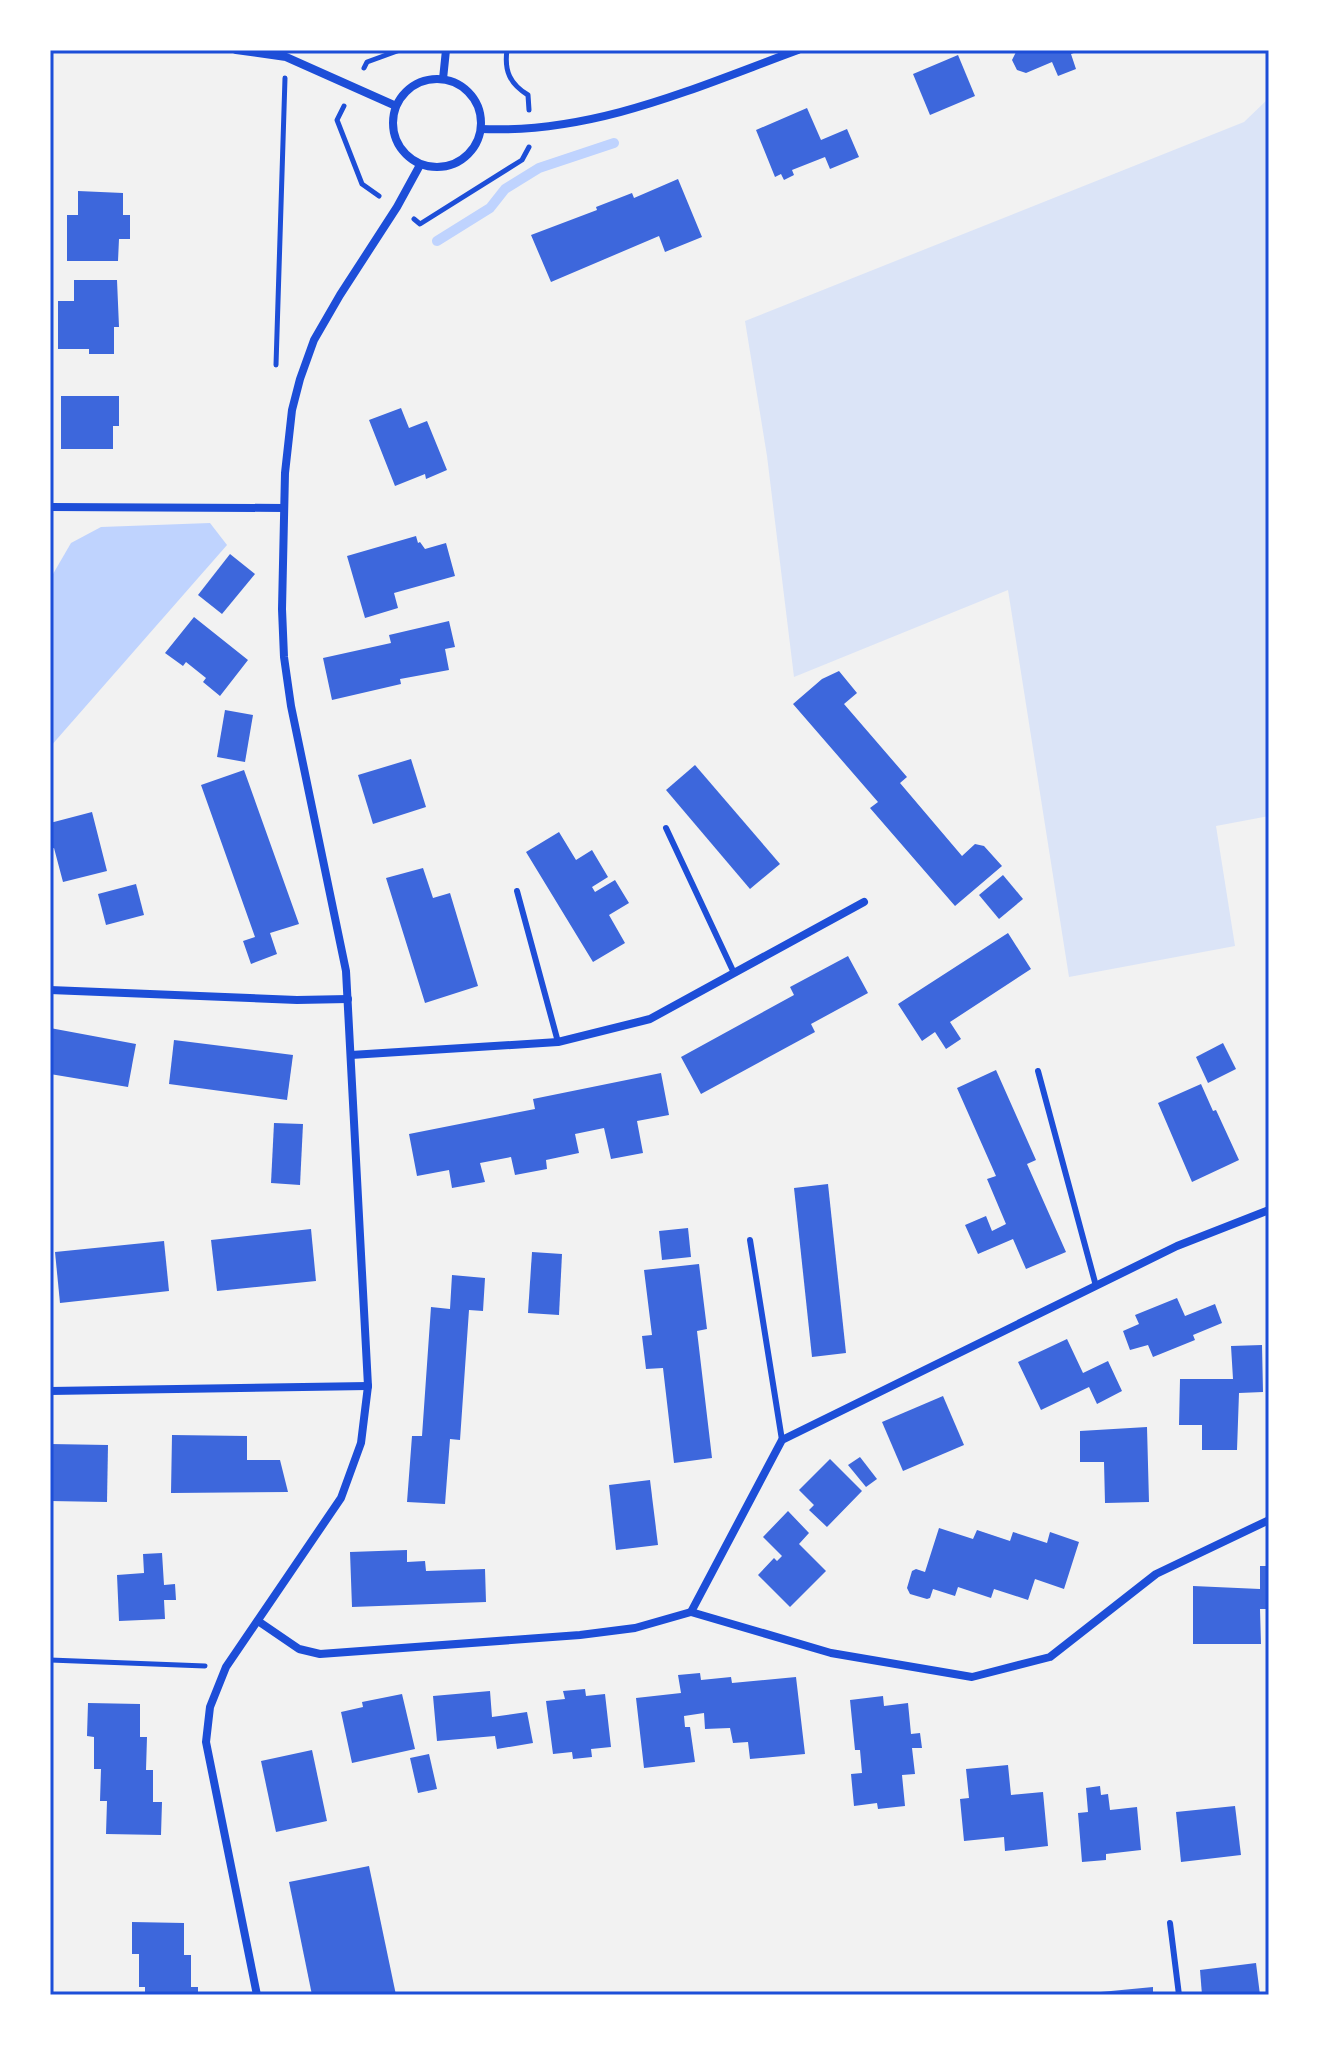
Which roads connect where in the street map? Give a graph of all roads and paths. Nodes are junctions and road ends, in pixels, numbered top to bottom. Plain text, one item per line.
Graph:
1 (236, 50) edge
2 (400, 50) edge
3 (446, 50) edge
4 (507, 50) edge
5 (798, 50) edge
6 (286, 57) junction
7 (443, 79) junction
8 (353, 89) junction
9 (396, 106) junction
10 (481, 129) junction
11 (530, 129) junction
12 (420, 165) junction
13 (397, 207) junction
14 (276, 365) dead end
15 (50, 507) edge
16 (284, 508) junction
17 (666, 828) dead end
18 (517, 891) dead end
19 (864, 902) dead end
20 (734, 973) junction
21 (50, 990) edge
22 (348, 999) junction
23 (558, 1042) junction
24 (351, 1055) junction
25 (1038, 1071) dead end
26 (1269, 1210) edge
27 (750, 1240) dead end
28 (1096, 1286) junction
29 (368, 1386) junction
30 (50, 1391) edge
31 (782, 1440) junction
32 (1269, 1520) edge
33 (691, 1612) junction
34 (258, 1621) junction
35 (50, 1660) edge
36 (226, 1667) junction
37 (1170, 1923) dead end
38 (257, 1995) edge
39 (1179, 1995) edge

1 - 6 street
2 - 8 path
3 - 7 street
4 - 11 path
5 - 11 street
6 - 8 street
6 - 14 path
7 - 9 street
7 - 10 street
8 - 9 street
8 - 13 path
9 - 12 street
10 - 11 street
10 - 12 street
11 - 13 path
12 - 13 street
13 - 16 street
15 - 16 street
16 - 22 street
17 - 20 lane
18 - 23 lane
19 - 20 street
20 - 23 street
21 - 22 street
22 - 24 street
23 - 24 street
24 - 29 street
25 - 28 lane
26 - 28 street
27 - 31 lane
28 - 31 street
29 - 30 street
29 - 34 street
31 - 33 street
32 - 33 street
33 - 34 street
34 - 36 street
35 - 36 path
36 - 38 street
37 - 39 lane

